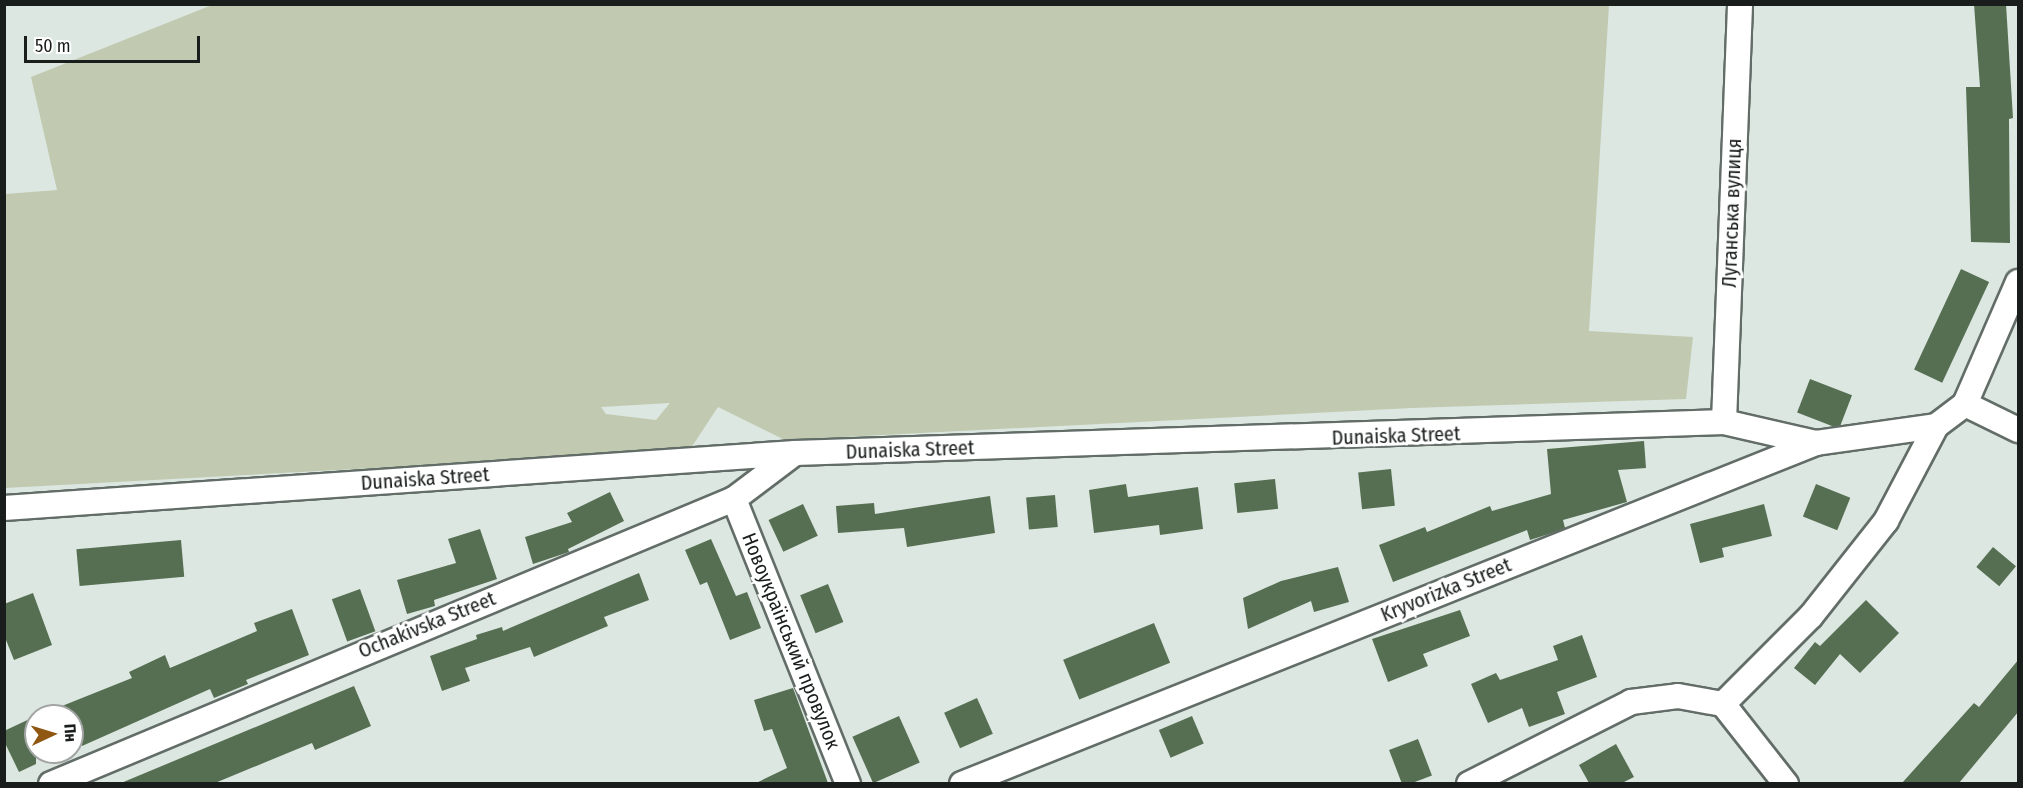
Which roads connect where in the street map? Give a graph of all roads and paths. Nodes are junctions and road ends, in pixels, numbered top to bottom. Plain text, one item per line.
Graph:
1 (1740, 4) edge
2 (2019, 282) edge
3 (1965, 404) junction
4 (1724, 423) junction
5 (1936, 426) junction
6 (2019, 430) edge
7 (1815, 442) junction
8 (795, 453) junction
9 (734, 499) junction
10 (4, 508) edge
11 (1724, 704) junction
12 (51, 783) edge
13 (848, 783) edge
14 (963, 783) edge
15 (1469, 783) edge
16 (1786, 783) edge

1 - 4 street, Луганська вулиця
2 - 3 street
3 - 5 street
3 - 6 street
4 - 7 street, Dunaiska Street
4 - 8 street, Dunaiska Street
5 - 7 street, Kryvorizka Street
5 - 11 street
7 - 14 street, Kryvorizka Street
8 - 9 street, Ochakivska Street
8 - 10 street, Dunaiska Street
9 - 12 street, Ochakivska Street
9 - 13 street, Новоукраїнський провулок
11 - 15 street
11 - 16 street

